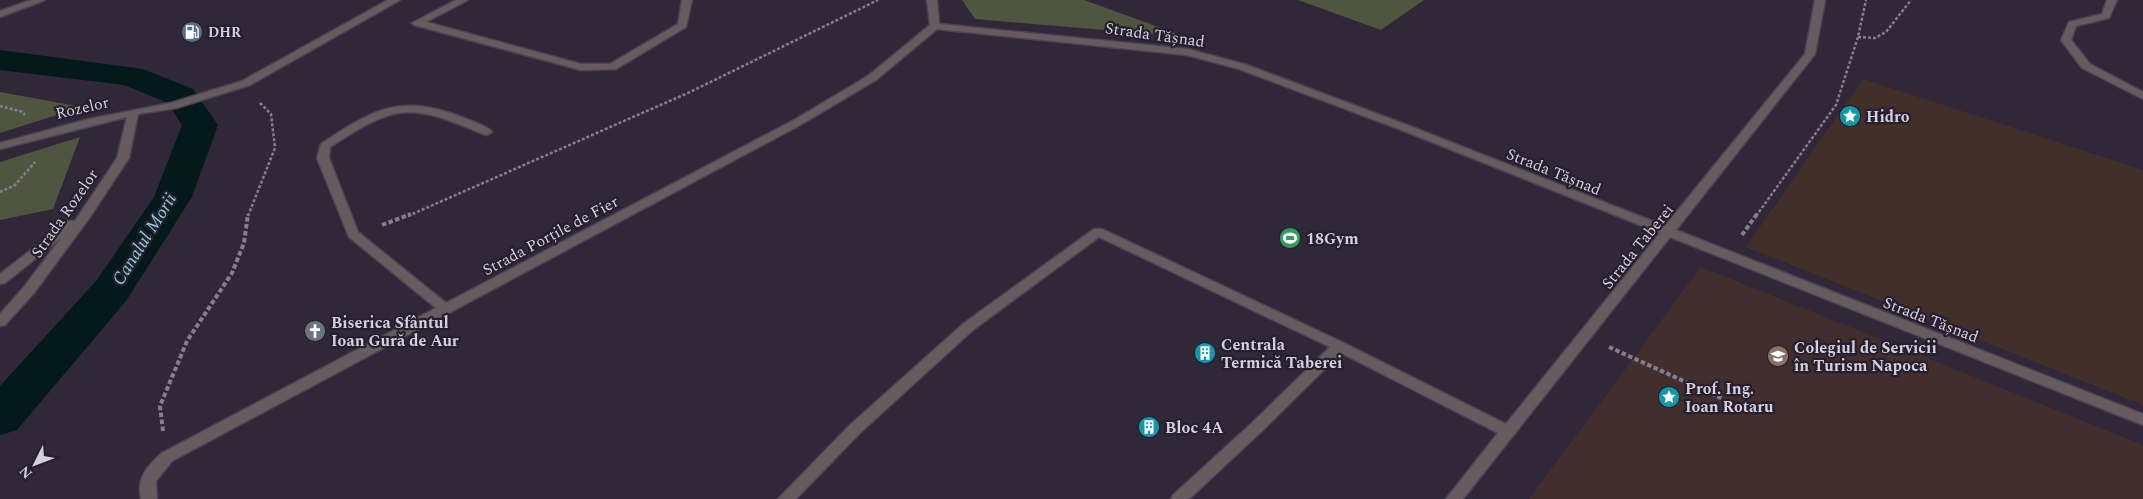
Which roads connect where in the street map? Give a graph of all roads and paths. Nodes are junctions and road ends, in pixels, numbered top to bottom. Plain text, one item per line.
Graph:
1 (40, 0) edge
2 (395, 0) edge
3 (463, 0) edge
4 (687, 0) edge
5 (878, 0) edge
6 (932, 0) edge
7 (1820, 0) edge
8 (1866, 0) edge
9 (1910, 0) edge
10 (2112, 0) edge
11 (0, 14) edge
12 (934, 26) junction
13 (1858, 37) junction
14 (246, 83) junction
15 (2143, 96) edge
16 (133, 112) junction
17 (487, 132) dead end
18 (0, 146) edge
19 (41, 155) dead end
20 (0, 192) edge
21 (86, 214) junction
22 (353, 234) junction
23 (1668, 234) junction
24 (1727, 257) junction
25 (0, 280) edge
26 (446, 309) junction
27 (0, 322) edge
28 (1586, 337) junction
29 (1339, 346) junction
30 (1723, 399) dead end
31 (2143, 420) edge
32 (1509, 432) junction
33 (167, 457) junction
34 (149, 499) edge
35 (786, 499) edge
36 (1179, 499) edge
37 (1454, 499) edge

1 - 11 street
2 - 14 street
3 - 4 street
5 - 22 path
6 - 12 street
7 - 23 street, Strada Taberei
8 - 13 path
9 - 13 path
10 - 15 street
12 - 23 street, Strada Tășnad
12 - 26 street, Strada Porțile de Fier
13 - 24 path
14 - 16 street, Rozelor
14 - 33 path
16 - 18 street, Rozelor
16 - 21 street, Strada Rozelor
17 - 22 street
19 - 20 path
21 - 25 street
21 - 27 street, Strada Rozelor
22 - 26 street
23 - 24 street, Strada Tășnad
23 - 28 street, Strada Taberei
24 - 31 street, Strada Tășnad
26 - 33 street, Strada Porțile de Fier
28 - 30 path
28 - 32 street, Strada Taberei
29 - 32 street
29 - 35 street
29 - 36 street
32 - 37 street, Strada Taberei
33 - 34 street, Strada Porțile de Fier

